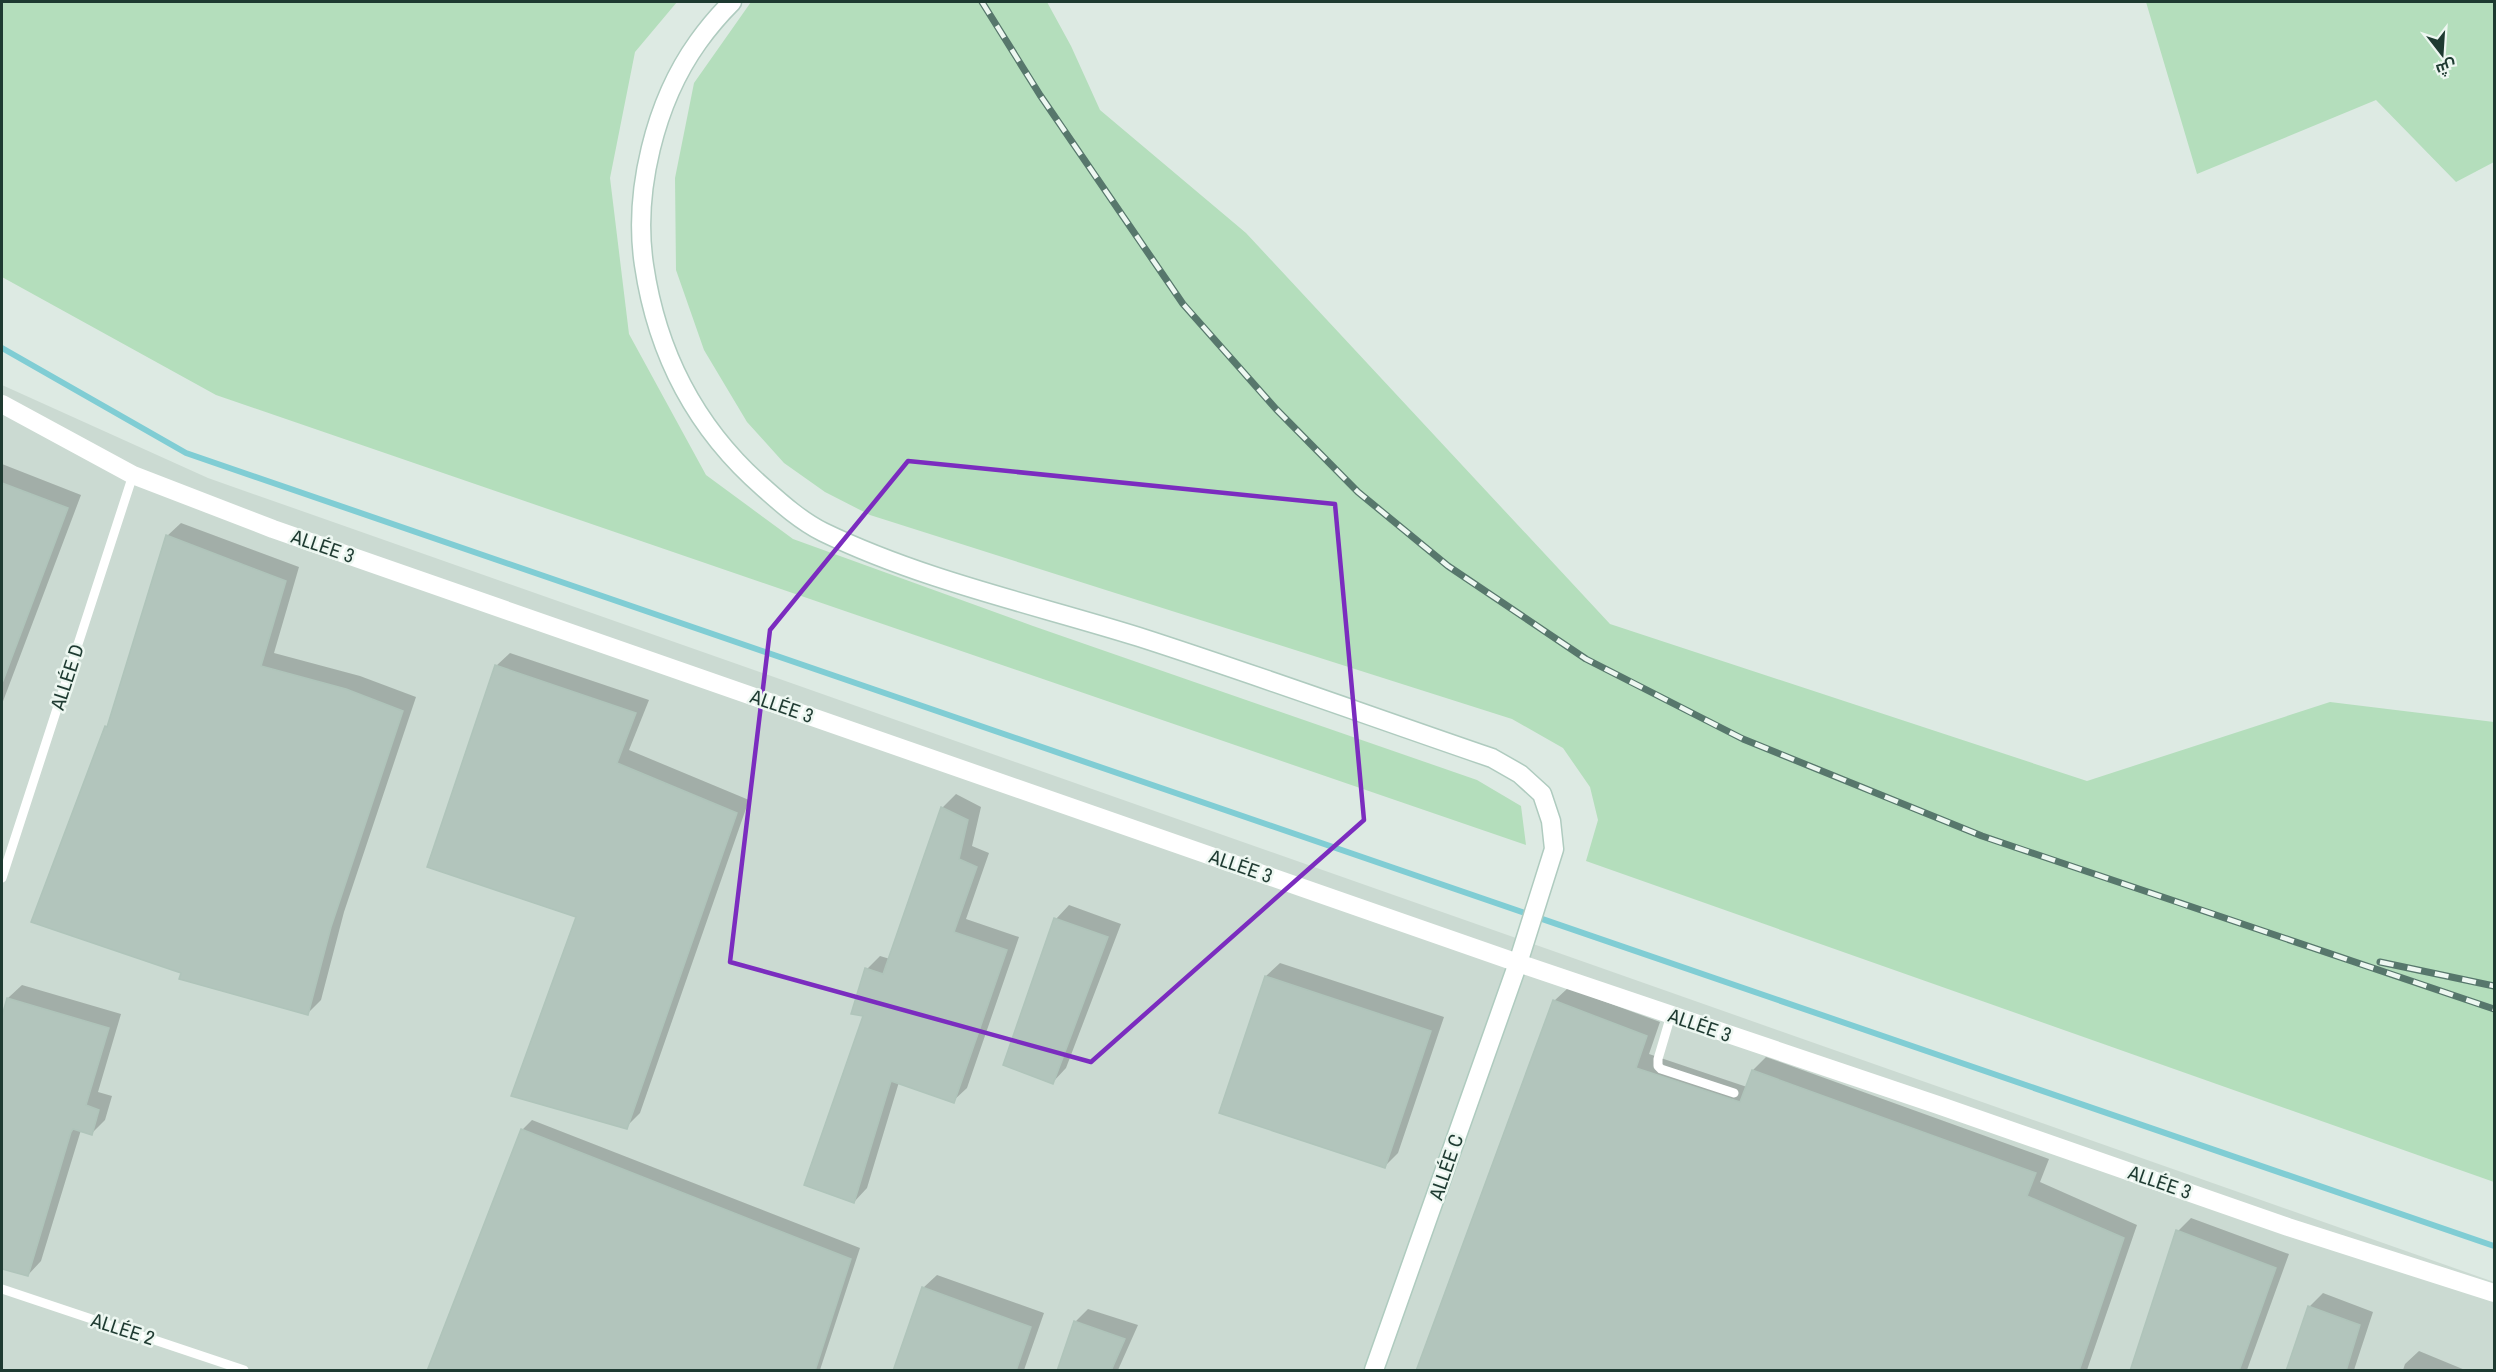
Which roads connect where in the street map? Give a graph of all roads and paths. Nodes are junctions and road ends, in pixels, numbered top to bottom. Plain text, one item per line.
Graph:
1 (732, 2) edge
2 (2, 404) edge
3 (133, 476) junction
4 (2, 878) edge
5 (1520, 956) junction
6 (1671, 1015) junction
7 (1734, 1093) dead end
8 (2, 1289) edge
9 (2494, 1293) edge
10 (244, 1371) edge
11 (1374, 1371) edge

1 - 5 street, ALLÉE C
2 - 3 street, ALLÉE 3
3 - 4 lane, ALLÉE D
3 - 5 street, ALLÉE 3
5 - 6 street, ALLÉE 3
5 - 11 street, ALLÉE C
6 - 7 lane
6 - 9 street, ALLÉE 3
8 - 10 lane, ALLÉE 2

